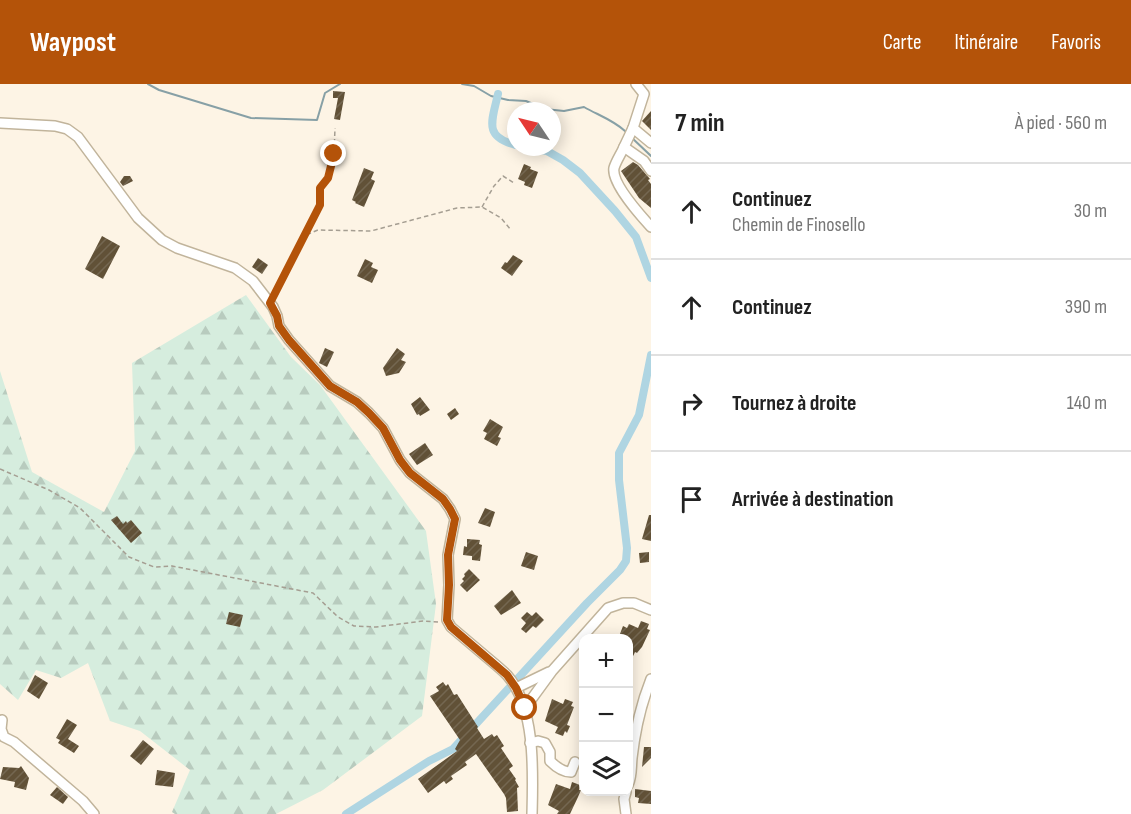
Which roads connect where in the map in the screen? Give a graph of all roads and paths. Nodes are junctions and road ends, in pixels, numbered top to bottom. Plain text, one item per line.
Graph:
1 (636, 84) edge
2 (0, 123) edge
3 (335, 128) dead end
4 (633, 128) junction
5 (651, 143) edge
6 (624, 147) junction
7 (651, 171) edge
8 (514, 183) dead end
9 (482, 207) junction
10 (651, 227) edge
11 (511, 230) dead end
12 (306, 235) junction
13 (270, 303) junction
14 (0, 469) edge
15 (651, 610) edge
16 (447, 620) junction
17 (552, 671) junction
18 (651, 679) edge
19 (516, 688) junction
20 (525, 708) junction
21 (2, 720) dead end
22 (530, 743) junction
23 (633, 750) edge
24 (575, 762) dead end
25 (625, 796) edge
26 (94, 814) edge
27 (532, 814) edge
28 (626, 814) edge

1 - 4 street
2 - 13 street
3 - 12 path
4 - 5 street
4 - 6 street
6 - 7 street
6 - 10 street
8 - 9 path
9 - 11 path
9 - 12 path
12 - 13 path
13 - 16 street
14 - 16 path
15 - 17 street
16 - 19 street
17 - 19 street
17 - 20 street
18 - 23 street
19 - 20 street
20 - 22 street
21 - 26 street
22 - 24 street
22 - 27 street
25 - 28 street

